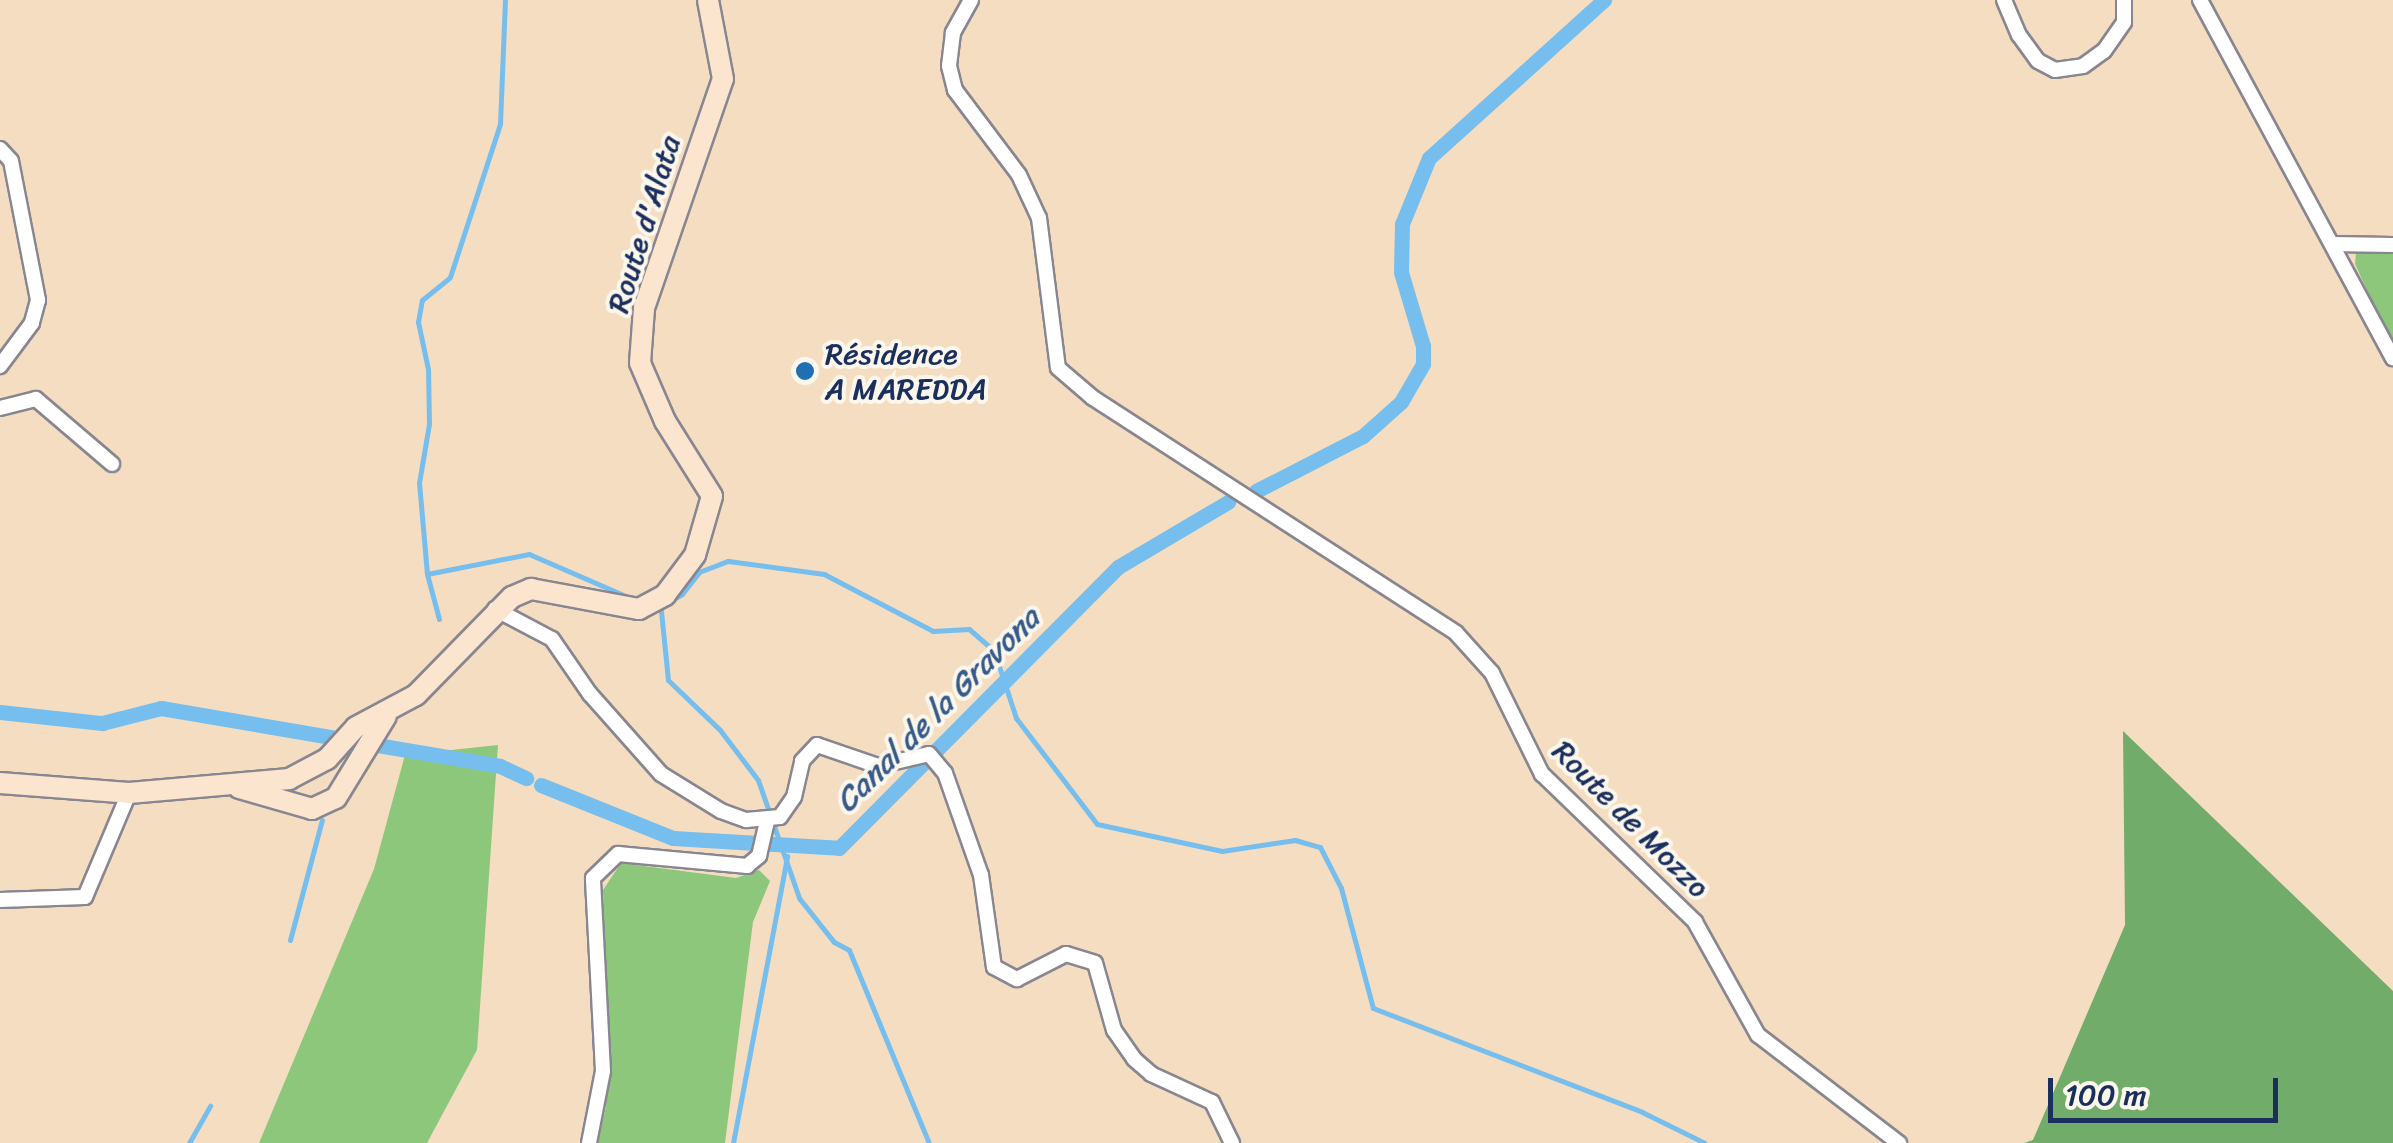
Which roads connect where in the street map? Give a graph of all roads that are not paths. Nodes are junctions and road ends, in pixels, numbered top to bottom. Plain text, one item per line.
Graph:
1 (708, 0) edge
2 (970, 0) edge
3 (2004, 0) edge
4 (2124, 0) edge
5 (2200, 0) edge
6 (0, 149) edge
7 (2333, 244) junction
8 (2393, 245) edge
9 (2393, 358) edge
10 (0, 366) edge
11 (0, 408) edge
12 (112, 464) dead end
13 (495, 609) junction
14 (394, 706) junction
15 (327, 760) junction
16 (0, 783) edge
17 (348, 786) junction
18 (238, 788) junction
19 (129, 793) junction
20 (774, 819) junction
21 (0, 900) edge
22 (589, 1143) edge
23 (1232, 1143) edge
24 (1899, 1143) edge

1 - 13 street, Route d'Alata
2 - 24 street, Route de Mozzo
3 - 4 street
5 - 7 street
6 - 10 street
7 - 8 street
7 - 9 street
11 - 12 street
13 - 14 street, Route d'Alata
13 - 20 street
14 - 15 street
14 - 17 street
15 - 17 street
15 - 18 street
16 - 19 street
17 - 18 street
18 - 19 street
19 - 21 street
20 - 22 street
20 - 23 street

